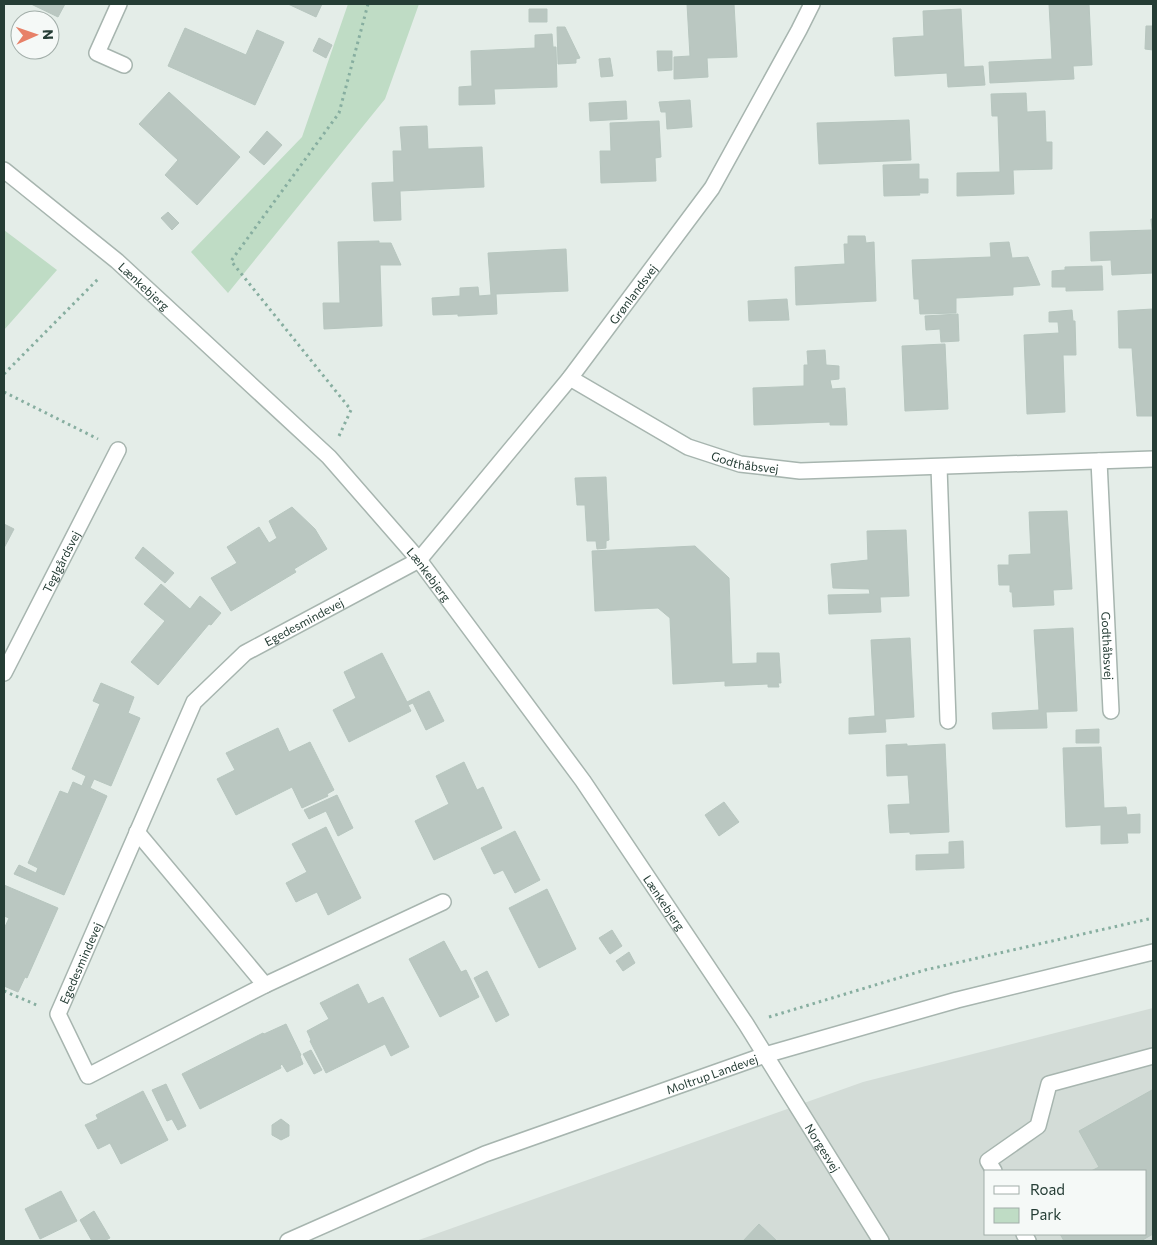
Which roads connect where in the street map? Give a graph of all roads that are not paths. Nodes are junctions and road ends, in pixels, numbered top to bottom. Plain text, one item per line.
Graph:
1 (119, 4) edge
2 (812, 4) edge
3 (124, 65) dead end
4 (4, 170) edge
5 (570, 378) junction
6 (118, 450) road end
7 (1153, 459) edge
8 (1100, 461) junction
9 (939, 467) junction
10 (419, 560) junction
11 (4, 673) edge
12 (1111, 711) dead end
13 (948, 721) dead end
14 (138, 832) junction
15 (443, 902) dead end
16 (1153, 952) edge
17 (265, 985) junction
18 (765, 1055) junction
19 (1153, 1056) edge
20 (993, 1170) edge
21 (288, 1241) edge
22 (881, 1241) edge

1 - 3 street
2 - 5 street, Grønlandsvej
4 - 10 street, Lænkebjerg
5 - 9 street, Godthåbsvej
5 - 10 street, Grønlandsvej
6 - 11 street, Teglgårdsvej
7 - 8 street, Godthåbsvej
8 - 9 street, Godthåbsvej
8 - 12 street, Godthåbsvej
9 - 13 street
10 - 14 street, Egedesmindevej
10 - 18 street, Lænkebjerg
14 - 17 street
14 - 17 street, Egedesmindevej
15 - 17 street, Egedesmindevej
16 - 18 street, Moltrup Landevej
18 - 21 street, Moltrup Landevej
18 - 22 street, Norgesvej
19 - 20 street

